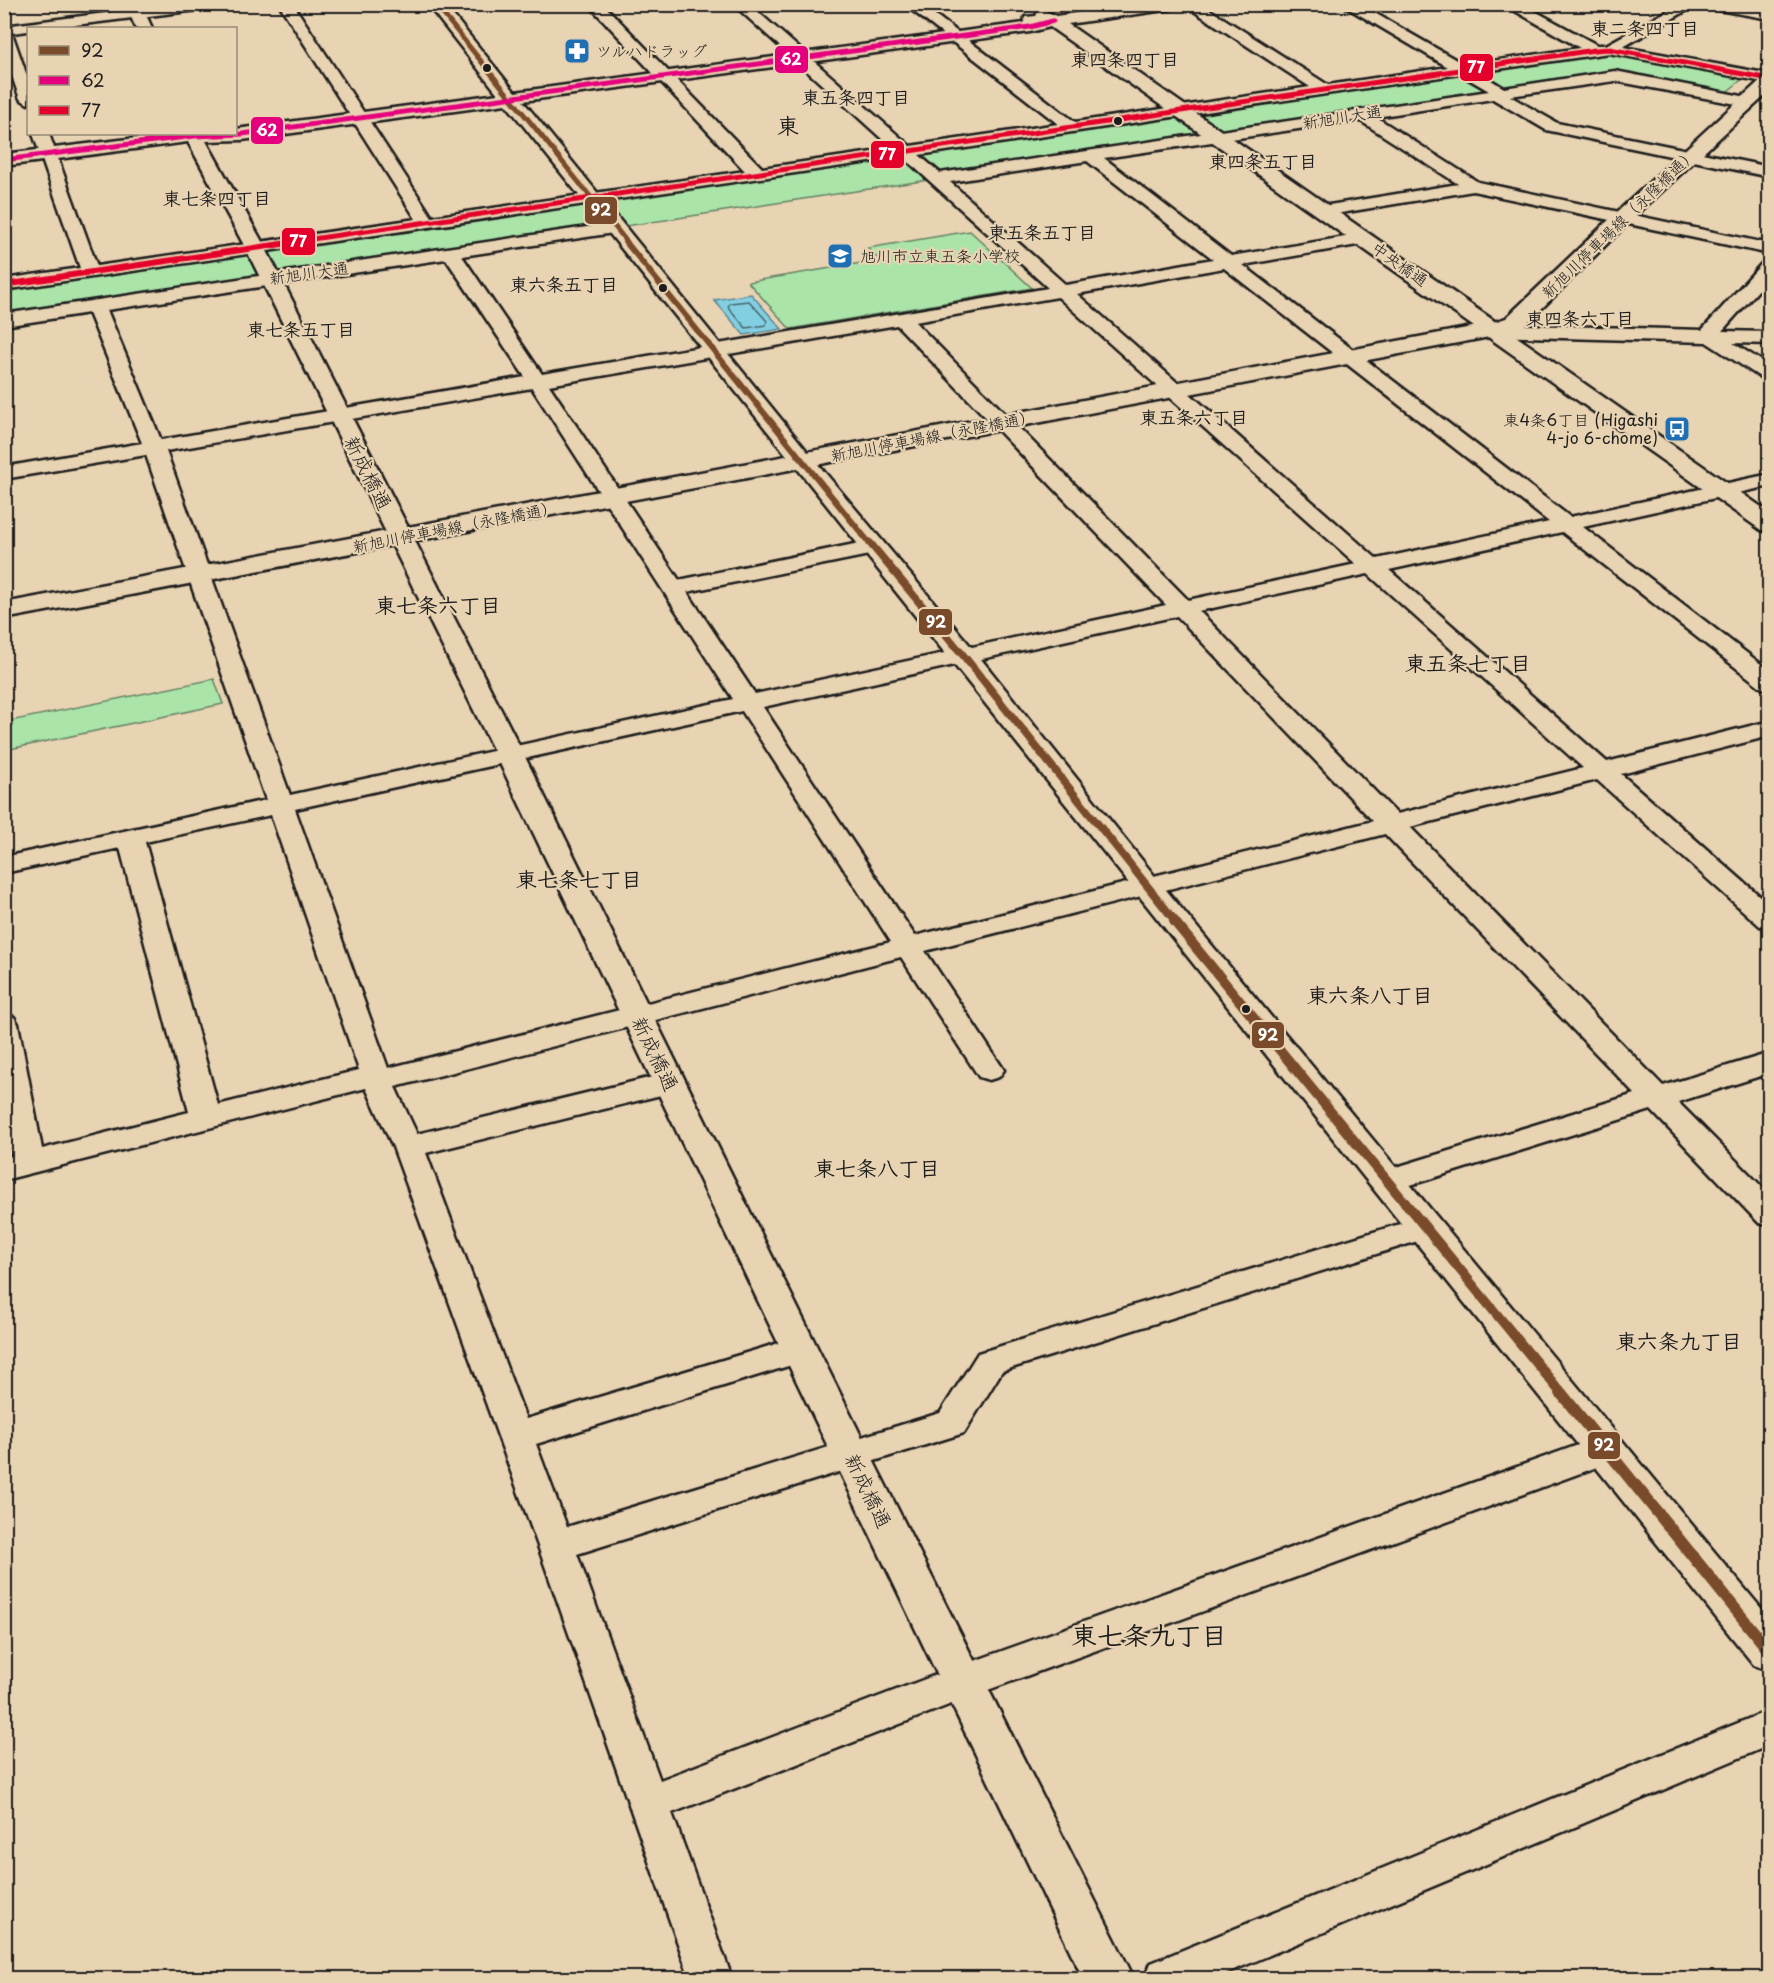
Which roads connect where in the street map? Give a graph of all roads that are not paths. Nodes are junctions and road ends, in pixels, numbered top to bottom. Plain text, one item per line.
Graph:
1 (214, 4) edge
2 (286, 4) edge
3 (435, 4) edge
4 (595, 4) edge
5 (740, 4) edge
6 (912, 4) edge
7 (1029, 4) edge
8 (1172, 4) edge
9 (1190, 4) edge
10 (1348, 4) edge
11 (1510, 4) edge
12 (1691, 4) edge
13 (1707, 4) edge
14 (1059, 14) edge
15 (1770, 15) edge
16 (138, 16) edge
17 (40, 27) edge
18 (27, 28) edge
19 (4, 31) edge
20 (950, 34) junction
21 (1602, 49) junction
22 (796, 55) junction
23 (1462, 69) junction
24 (661, 73) junction
25 (1770, 80) edge
26 (1325, 90) junction
27 (506, 94) junction
28 (1495, 94) junction
29 (27, 96) edge
30 (1748, 101) junction
31 (1203, 108) junction
32 (1182, 111) junction
33 (357, 114) junction
34 (1361, 114) junction
35 (237, 125) edge
36 (1072, 128) junction
37 (1239, 133) junction
38 (237, 134) edge
39 (41, 135) edge
40 (190, 135) edge
41 (198, 135) edge
42 (1217, 136) junction
43 (904, 151) junction
44 (48, 154) junction
45 (1091, 156) junction
46 (1690, 156) junction
47 (4, 160) edge
48 (1770, 172) edge
49 (757, 173) junction
50 (936, 179) junction
51 (1473, 186) junction
52 (590, 197) junction
53 (1346, 207) junction
54 (1323, 211) junction
55 (1622, 218) junction
56 (427, 222) junction
57 (614, 228) junction
58 (1364, 239) junction
59 (255, 247) junction
60 (1770, 249) edge
61 (450, 252) junction
62 (1228, 262) junction
63 (1770, 265) edge
64 (90, 272) junction
65 (270, 279) junction
66 (4, 285) edge
67 (1061, 291) junction
68 (96, 306) junction
69 (902, 318) junction
70 (4, 320) edge
71 (1510, 328) junction
72 (1708, 335) junction
73 (1770, 338) edge
74 (716, 351) junction
75 (1350, 357) junction
76 (1770, 375) edge
77 (535, 381) junction
78 (1174, 391) junction
79 (339, 415) junction
80 (1003, 423) junction
81 (153, 447) junction
82 (1708, 458) dead end
83 (802, 461) junction
84 (4, 473) edge
85 (1741, 481) edge
86 (615, 496) junction
87 (1770, 500) edge
88 (1564, 524) junction
89 (1770, 525) edge
90 (400, 537) junction
91 (874, 547) junction
92 (1372, 566) junction
93 (200, 574) junction
94 (673, 588) junction
95 (1181, 608) junction
96 (4, 611) edge
97 (963, 655) junction
98 (1770, 684) edge
99 (749, 704) junction
100 (1770, 728) edge
101 (509, 753) junction
102 (1601, 771) junction
103 (280, 805) junction
104 (1390, 824) junction
105 (131, 839) junction
106 (4, 865) edge
107 (1146, 886) junction
108 (1770, 920) edge
109 (908, 946) junction
110 (636, 1014) junction
111 (4, 1024) edge
112 (1770, 1063) edge
113 (989, 1070) dead end
114 (377, 1078) junction
115 (669, 1083) junction
116 (1657, 1099) junction
117 (206, 1118) junction
118 (408, 1147) junction
119 (17, 1166) edge
120 (1389, 1181) junction
121 (1770, 1215) edge
122 (1426, 1227) junction
123 (800, 1350) junction
124 (514, 1437) junction
125 (1607, 1449) junction
126 (851, 1456) junction
127 (556, 1546) junction
128 (1763, 1634) edge
129 (963, 1682) junction
130 (1770, 1727) edge
131 (649, 1803) junction
132 (711, 1978) edge
133 (1109, 1978) edge
134 (1166, 1978) edge

1 - 16 street
2 - 33 street
3 - 27 street
4 - 24 street
5 - 22 street
6 - 20 street
7 - 14 street, 中央橋通
8 - 14 street
9 - 26 street
10 - 23 street
11 - 21 street
12 - 21 street
13 - 15 street
14 - 20 street
14 - 31 street, 中央橋通
14 - 32 street, 中央橋通
16 - 17 street
18 - 19 street
19 - 29 street
20 - 22 street
20 - 36 street
21 - 23 street, 新旭川大通
21 - 25 street, 新旭川大通
22 - 24 street
22 - 43 street
23 - 26 street, 新旭川大通
23 - 28 street
24 - 27 street
24 - 49 street
25 - 30 street, 新旭川停車場線（永隆橋通）
26 - 31 street, 新旭川大通
27 - 33 street
27 - 52 street
28 - 30 street, 新旭川大通
28 - 34 street, 新旭川大通
28 - 46 street
30 - 46 street, 新旭川停車場線（永隆橋通）
31 - 32 street, 新旭川大通
31 - 37 street, 中央橋通
32 - 36 street, 新旭川大通
32 - 42 street, 中央橋通
33 - 35 street
33 - 38 street
33 - 56 street
34 - 37 street, 新旭川大通
34 - 51 street
36 - 43 street, 新旭川大通
37 - 42 street, 新旭川大通
37 - 53 street, 中央橋通
39 - 44 street
40 - 44 street
41 - 59 street, 新成橋通
42 - 45 street, 新旭川大通
42 - 54 street, 中央橋通
43 - 49 street, 新旭川大通
43 - 50 street
44 - 47 street
44 - 64 street
45 - 50 street, 新旭川大通
45 - 62 street
46 - 48 street
46 - 55 street, 新旭川停車場線（永隆橋通）
49 - 52 street, 新旭川大通
50 - 67 street
51 - 53 street
51 - 55 street
52 - 56 street, 新旭川大通
52 - 57 street
53 - 54 street
53 - 71 street, 中央橋通
54 - 58 street, 中央橋通
55 - 60 street
55 - 71 street, 新旭川停車場線（永隆橋通）
56 - 59 street, 新旭川大通
57 - 61 street, 新旭川大通
57 - 74 street
58 - 62 street
58 - 71 street, 中央橋通
59 - 64 street, 新旭川大通
59 - 65 street, 新成橋通
61 - 65 street, 新旭川大通
61 - 77 street
62 - 67 street
62 - 75 street
63 - 72 street
64 - 66 street, 新旭川大通
65 - 68 street, 新旭川大通
65 - 79 street, 新成橋通
67 - 69 street
67 - 78 street
68 - 70 street, 新旭川大通
68 - 81 street
69 - 74 street
69 - 80 street
71 - 72 street
71 - 75 street, 新旭川停車場線（永隆橋通）
71 - 82 street, 中央橋通
71 - 85 street, 中央橋通
72 - 73 street
72 - 76 street
74 - 77 street
74 - 83 street
75 - 78 street, 新旭川停車場線（永隆橋通）
75 - 88 street
77 - 79 street
77 - 86 street
78 - 80 street, 新旭川停車場線（永隆橋通）
78 - 92 street
79 - 81 street
79 - 90 street, 新成橋通
80 - 83 street, 新旭川停車場線（永隆橋通）
80 - 95 street
81 - 84 street
81 - 93 street
83 - 86 street, 新旭川停車場線（永隆橋通）
83 - 91 street
85 - 87 street, 中央橋通
85 - 88 street
85 - 89 street, 中央橋通
86 - 90 street, 新旭川停車場線（永隆橋通）
86 - 94 street
88 - 92 street
88 - 98 street
90 - 93 street, 新旭川停車場線（永隆橋通）
90 - 101 street, 新成橋通
91 - 94 street
91 - 97 street
92 - 95 street
92 - 102 street
93 - 96 street, 新旭川停車場線（永隆橋通）
93 - 103 street
94 - 99 street
95 - 97 street
95 - 104 street
97 - 99 street
97 - 107 street
99 - 101 street
99 - 109 street
100 - 102 street
101 - 103 street
101 - 110 street, 新成橋通
102 - 104 street
102 - 108 street
103 - 105 street
103 - 114 street
104 - 107 street
104 - 116 street
105 - 106 street
105 - 117 street
107 - 109 street
107 - 120 street
109 - 110 street
109 - 113 street
110 - 114 street
110 - 115 street, 新成橋通
111 - 119 street
112 - 116 street
114 - 117 street
114 - 118 street
115 - 118 street
115 - 123 street, 新成橋通
116 - 120 street
116 - 121 street
117 - 119 street
118 - 124 street
120 - 122 street
122 - 125 street
122 - 126 street
123 - 124 street
123 - 126 street, 新成橋通
124 - 127 street
125 - 128 street
125 - 129 street
126 - 127 street
126 - 129 street, 新成橋通
127 - 131 street
129 - 131 street
129 - 133 street, 新成橋通
130 - 134 street
131 - 132 street

